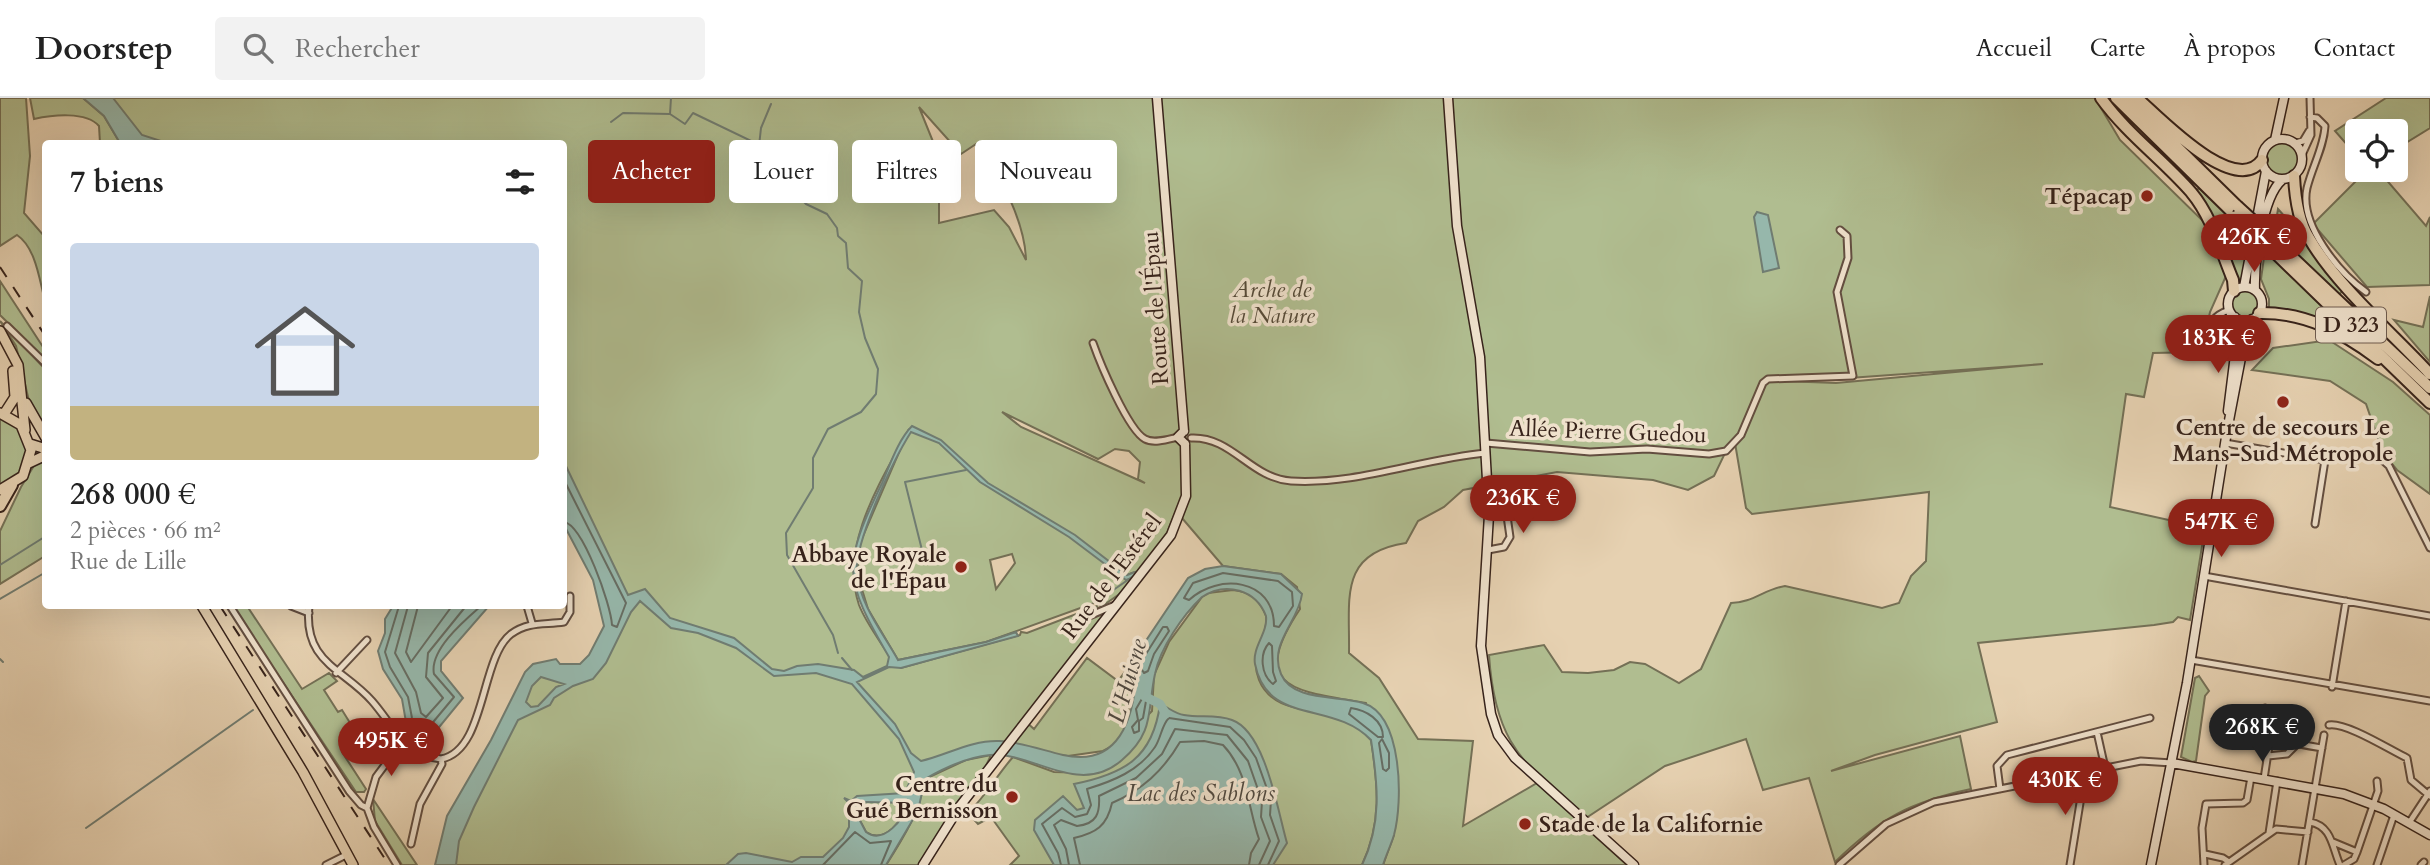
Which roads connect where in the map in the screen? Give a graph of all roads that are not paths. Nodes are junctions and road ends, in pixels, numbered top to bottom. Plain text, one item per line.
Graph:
1 (1157, 98) edge
2 (1448, 98) edge
3 (2101, 98) edge
4 (2116, 98) edge
5 (2127, 98) edge
6 (2137, 98) edge
7 (2310, 98) edge
8 (2283, 102) edge
9 (2310, 117) junction
10 (2310, 128) junction
11 (2275, 140) junction
12 (2292, 141) junction
13 (2302, 155) junction
14 (2264, 165) junction
15 (2294, 176) junction
16 (2282, 180) junction
17 (2237, 211) junction
18 (1840, 230) dead end
19 (2272, 244) junction
20 (2239, 289) junction
21 (2255, 290) junction
22 (2366, 292) dead end
23 (2232, 314) junction
24 (2255, 316) junction
25 (4, 328) edge
26 (0, 341) edge
27 (1093, 343) dead end
28 (2201, 354) dead end
29 (42, 361) edge
30 (2430, 374) edge
31 (2430, 388) edge
32 (23, 397) junction
33 (2430, 402) edge
34 (2, 414) edge
35 (24, 429) junction
36 (42, 431) edge
37 (2227, 431) junction
38 (1184, 437) junction
39 (1486, 443) junction
40 (2225, 443) junction
41 (30, 444) junction
42 (42, 448) edge
43 (1486, 453) junction
44 (42, 457) edge
45 (2379, 457) dead end
46 (29, 463) junction
47 (12, 485) junction
48 (0, 490) edge
49 (1488, 496) junction
50 (1500, 503) junction
51 (0, 506) edge
52 (1489, 509) junction
53 (2315, 524) dead end
54 (2430, 548) edge
55 (1488, 550) junction
56 (2204, 576) junction
57 (570, 596) dead end
58 (2346, 601) junction
59 (1118, 604) junction
60 (204, 609) edge
61 (232, 609) edge
62 (299, 609) edge
63 (309, 609) edge
64 (528, 609) edge
65 (309, 613) junction
66 (1089, 616) dead end
67 (2430, 616) edge
68 (533, 623) junction
69 (367, 640) dead end
70 (2191, 660) junction
71 (336, 673) junction
72 (2332, 686) junction
73 (2430, 701) edge
74 (2265, 708) dead end
75 (2150, 718) dead end
76 (2329, 725) dead end
77 (2097, 732) junction
78 (2272, 733) junction
79 (2324, 735) dead end
80 (402, 742) junction
81 (2297, 744) junction
82 (2322, 748) junction
83 (2267, 756) junction
84 (441, 759) junction
85 (2172, 763) junction
86 (2105, 768) junction
87 (2085, 772) junction
88 (2250, 777) junction
89 (2264, 779) junction
90 (2377, 780) dead end
91 (2277, 781) junction
92 (2316, 788) junction
93 (2000, 789) junction
94 (2429, 794) edge
95 (2373, 804) junction
96 (367, 807) junction
97 (2395, 814) junction
98 (2310, 822) junction
99 (2409, 823) junction
100 (2308, 832) junction
101 (2269, 833) junction
102 (2430, 835) edge
103 (2333, 842) junction
104 (411, 844) dead end
105 (2357, 852) junction
106 (348, 854) junction
107 (2205, 854) junction
108 (2227, 864) edge
109 (326, 865) edge
110 (353, 865) edge
111 (397, 865) edge
112 (923, 865) edge
113 (1634, 865) edge
114 (1839, 865) edge
115 (2070, 865) edge
116 (2151, 865) edge
117 (2204, 865) edge
118 (2302, 865) edge
119 (2342, 865) edge
120 (2377, 865) edge

1 - 38 street, Route de l'Épau
2 - 39 street
3 - 20 highway
4 - 17 highway, D 323
5 - 17 highway, D 323
6 - 14 highway
7 - 9 street
8 - 11 street
8 - 12 street
9 - 10 street
9 - 22 street
10 - 12 street
10 - 13 street
11 - 12 street
11 - 14 street
12 - 13 street
13 - 15 street
14 - 16 street
14 - 20 street
15 - 16 street
15 - 30 highway
16 - 21 street
17 - 19 highway, D 323, bridge
18 - 39 street, Allée Pierre Guedou
19 - 31 highway, D 323
19 - 33 highway, D 323
20 - 21 street
20 - 23 street
21 - 24 street
23 - 24 street
23 - 28 street
23 - 37 street
24 - 33 highway
24 - 37 street
25 - 29 street
25 - 32 main road
26 - 34 main road
27 - 38 street
32 - 35 main road
32 - 36 main road
34 - 35 main road
35 - 41 main road
37 - 40 street
38 - 43 street
38 - 59 street, Rue de l'Estérel
39 - 43 street
40 - 53 street
40 - 56 street
41 - 42 main road
41 - 46 main road
43 - 49 street
44 - 46 main road
45 - 54 street
46 - 47 main road
47 - 48 main road
47 - 51 highway
49 - 50 street
49 - 52 street
50 - 52 street
50 - 55 street
52 - 55 street
55 - 113 street
56 - 58 street
56 - 70 street
57 - 68 street
58 - 67 street
58 - 72 street
59 - 66 street
59 - 112 street, Rue de l'Estérel
60 - 106 main road
61 - 96 street
62 - 65 street
63 - 65 street
64 - 68 street
65 - 71 street
68 - 84 street
69 - 71 street
70 - 72 street
70 - 85 street
71 - 80 street
72 - 73 street
74 - 78 street
75 - 77 street
76 - 94 street
77 - 86 street
77 - 93 street
78 - 81 street
78 - 83 street
79 - 82 street
80 - 84 street
80 - 96 street
81 - 82 street
81 - 83 street
82 - 92 street
83 - 89 street
84 - 104 street
85 - 86 street
85 - 88 street
85 - 116 street
86 - 87 street
87 - 93 street
87 - 115 street
88 - 89 street
88 - 107 street
89 - 91 street
90 - 95 street
91 - 92 street
91 - 101 street
92 - 95 street
92 - 98 street
93 - 114 street
94 - 99 street
95 - 97 street
95 - 105 street
96 - 111 street
97 - 99 street
97 - 120 street
98 - 100 street
98 - 103 street
99 - 102 street
100 - 101 street
100 - 118 street
101 - 108 street
103 - 105 street
103 - 119 street
105 - 119 street
106 - 109 street
106 - 110 main road
107 - 108 street
107 - 117 street

